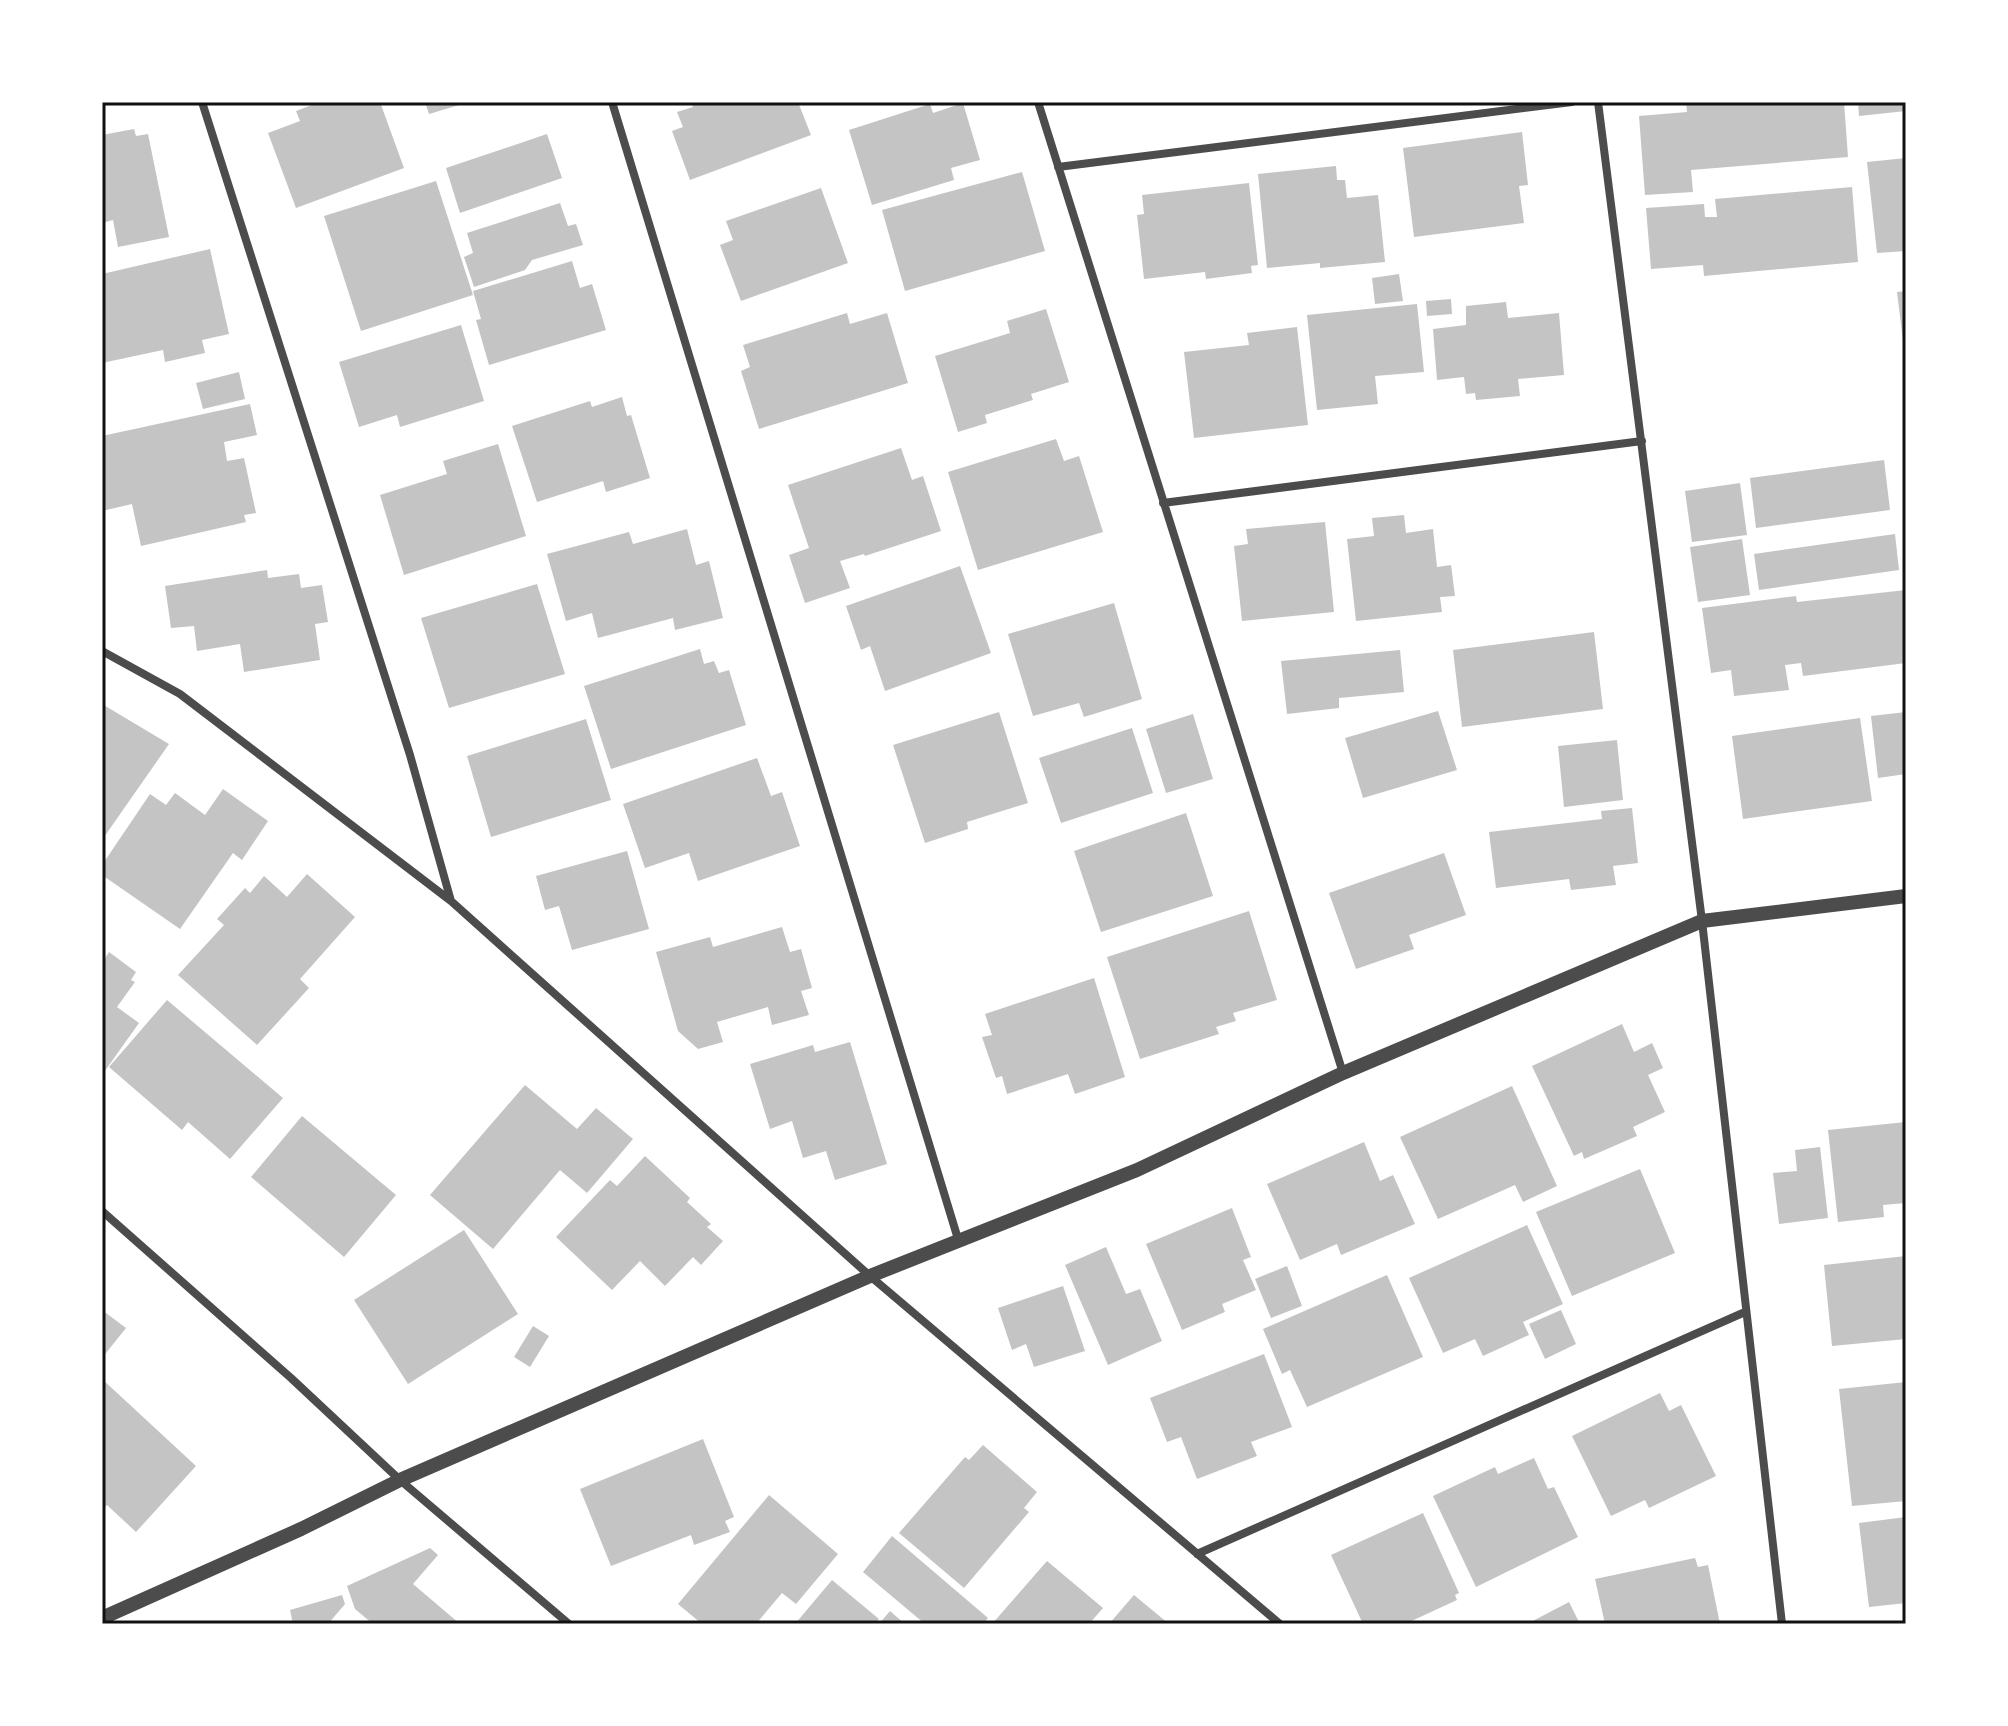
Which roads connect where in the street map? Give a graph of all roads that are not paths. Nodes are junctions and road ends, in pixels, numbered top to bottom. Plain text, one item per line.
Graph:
1 (202, 102) edge
2 (612, 102) edge
3 (1038, 102) edge
4 (1572, 102) edge
5 (1598, 102) edge
6 (1058, 167) junction
7 (1642, 441) junction
8 (1163, 503) junction
9 (102, 651) edge
10 (1906, 896) edge
11 (451, 901) junction
12 (1702, 921) junction
13 (1343, 1073) junction
14 (102, 1211) edge
15 (958, 1239) junction
16 (870, 1276) junction
17 (1745, 1312) junction
18 (400, 1480) junction
19 (1197, 1554) junction
20 (102, 1618) edge
21 (569, 1624) edge
22 (1280, 1624) edge
23 (1782, 1624) edge

1 - 11 street
2 - 15 street
3 - 6 street
4 - 6 street
5 - 7 street
6 - 8 street
7 - 8 street
7 - 12 street
8 - 13 street
9 - 11 street
10 - 12 street
11 - 16 street
12 - 13 street
12 - 17 street
13 - 15 street
14 - 18 street
15 - 16 street
16 - 18 street
16 - 19 street
17 - 19 street
17 - 23 street
18 - 20 street
18 - 21 street
19 - 22 street

